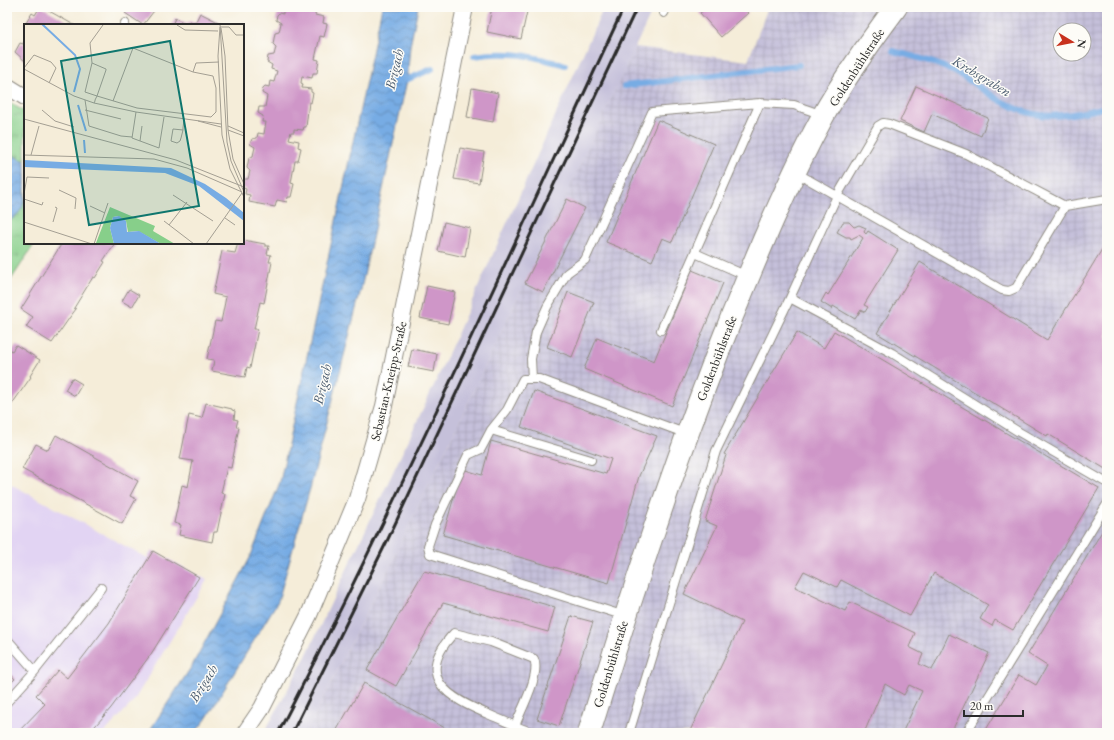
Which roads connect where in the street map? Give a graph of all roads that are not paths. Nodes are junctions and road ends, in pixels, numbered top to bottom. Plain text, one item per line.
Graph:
1 (465, 7) edge
2 (896, 7) edge
3 (7, 86) edge
4 (24, 96) edge
5 (760, 103) junction
6 (824, 115) junction
7 (795, 172) junction
8 (837, 196) junction
9 (1107, 200) edge
10 (1064, 206) junction
11 (695, 253) junction
12 (748, 277) junction
13 (790, 298) junction
14 (661, 330) dead end
15 (532, 379) junction
16 (492, 430) junction
17 (687, 434) junction
18 (591, 460) dead end
19 (1107, 483) edge
20 (1107, 504) edge
21 (101, 588) dead end
22 (625, 616) junction
23 (7, 639) edge
24 (35, 671) junction
25 (7, 702) edge
26 (515, 726) junction
27 (245, 733) edge
28 (535, 733) edge
29 (589, 733) edge
30 (629, 733) edge
31 (966, 733) edge

1 - 27 street, Sebastian-Kneipp-Straße
2 - 6 street, Goldenbühlstraße
3 - 4 street
5 - 6 lane
5 - 11 lane
5 - 15 lane
6 - 7 street, Goldenbühlstraße
7 - 8 lane
7 - 12 street, Goldenbühlstraße
8 - 10 lane
8 - 10 lane
8 - 13 lane
9 - 10 lane
11 - 12 lane
11 - 14 lane
12 - 17 street, Goldenbühlstraße
13 - 19 lane
13 - 30 lane
15 - 16 lane
15 - 17 lane
16 - 18 lane
16 - 22 lane
17 - 22 street, Goldenbühlstraße
20 - 31 lane
21 - 24 lane
22 - 29 street, Goldenbühlstraße
23 - 24 lane
24 - 25 lane
26 - 26 lane
26 - 28 lane

